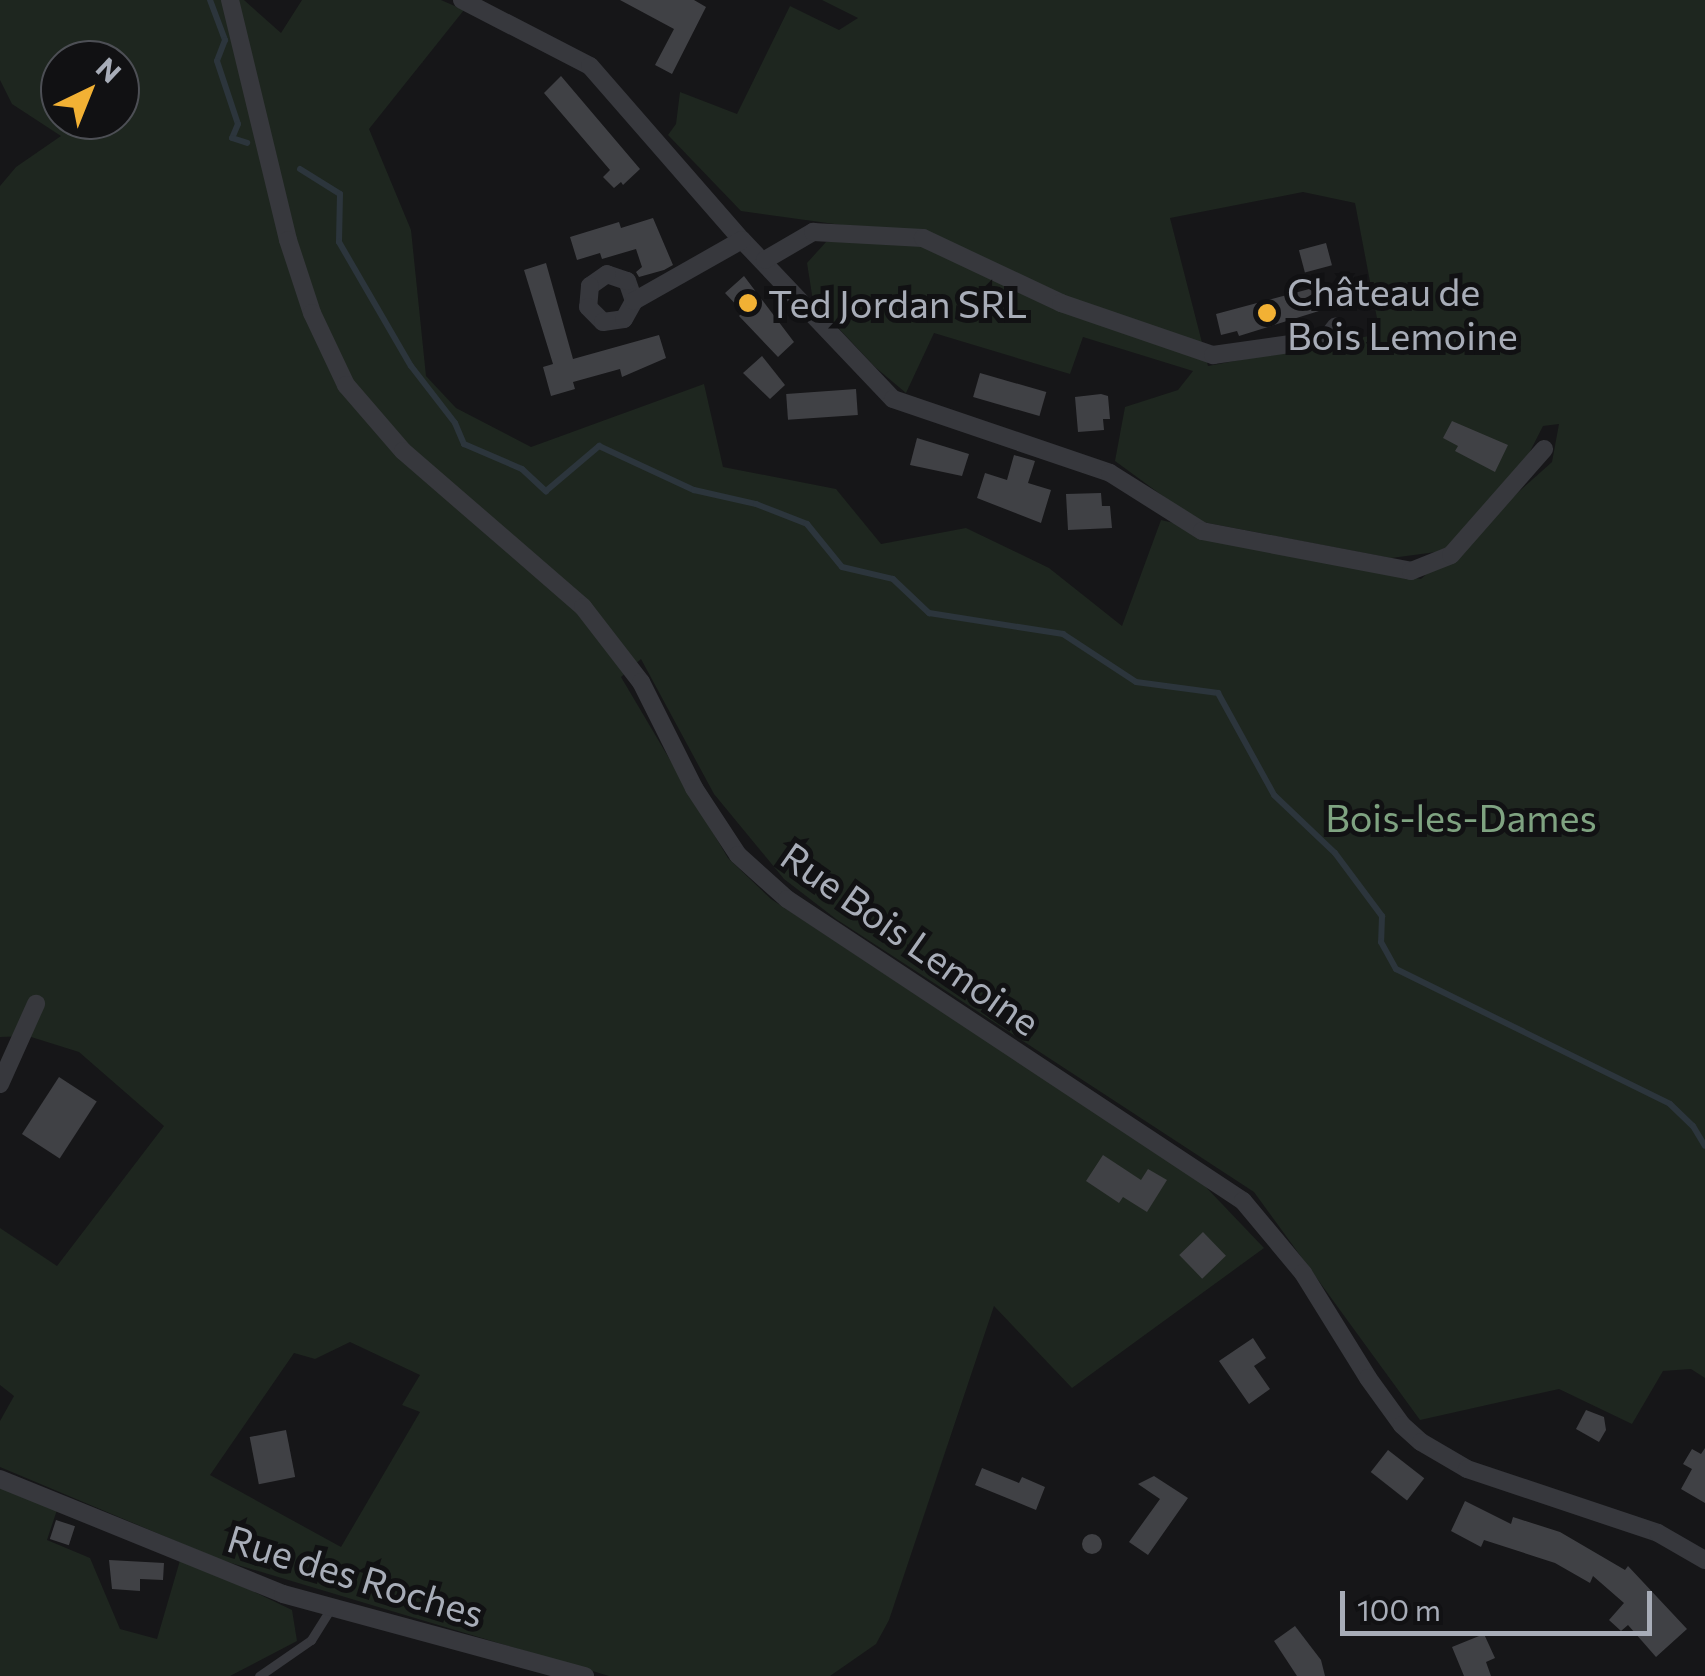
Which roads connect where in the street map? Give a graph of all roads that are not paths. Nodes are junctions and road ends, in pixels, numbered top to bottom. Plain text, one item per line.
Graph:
1 (230, 0) edge
2 (462, 0) edge
3 (742, 240) junction
4 (765, 260) junction
5 (634, 301) dead end
6 (1336, 326) dead end
7 (1544, 449) dead end
8 (36, 1004) dead end
9 (0, 1084) edge
10 (0, 1479) edge
11 (1705, 1560) edge
12 (332, 1608) junction
13 (259, 1676) edge
14 (585, 1676) edge

1 - 11 street, Rue Bois Lemoine
2 - 3 street
3 - 4 street
3 - 5 street
4 - 6 street
4 - 7 street
8 - 9 street
10 - 12 street, Rue des Roches
12 - 13 lane
12 - 14 street, Rue des Roches

